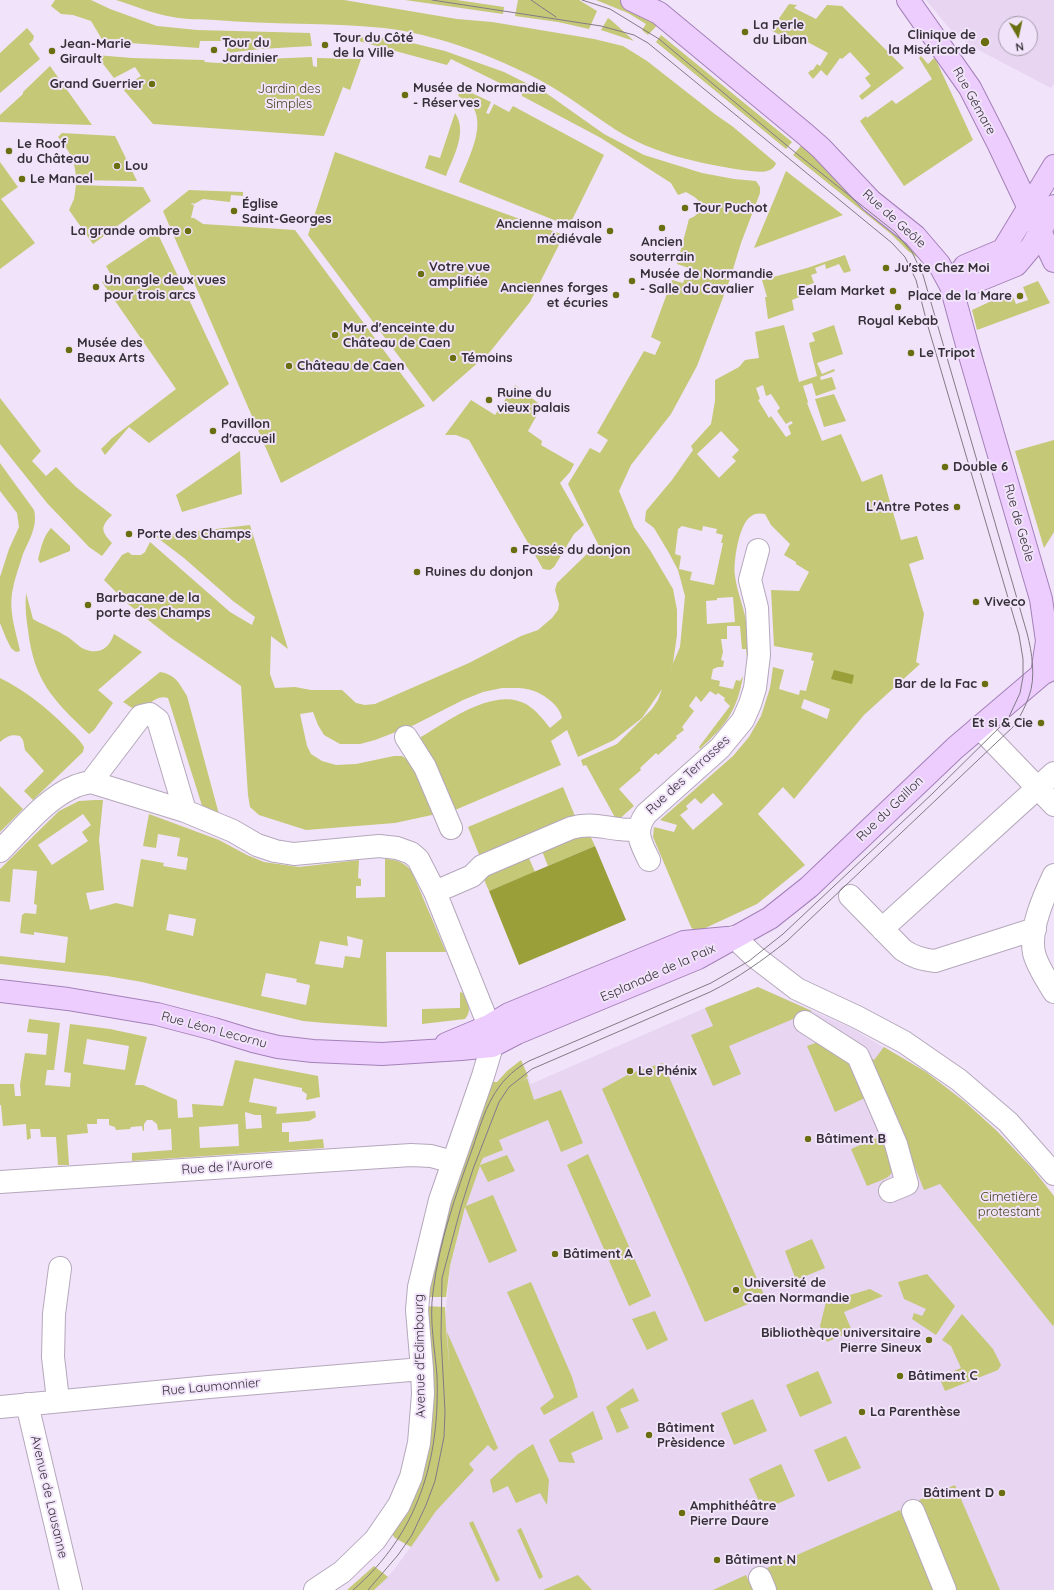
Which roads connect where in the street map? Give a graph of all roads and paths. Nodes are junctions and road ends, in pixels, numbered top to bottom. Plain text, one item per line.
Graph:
1 (632, 0) edge
2 (908, 0) edge
3 (650, 5) edge
4 (1052, 169) edge
5 (1012, 173) junction
6 (1054, 206) edge
7 (1028, 208) junction
8 (1040, 231) junction
9 (1054, 261) edge
10 (951, 286) junction
11 (758, 550) dead end
12 (1047, 606) edge
13 (1048, 671) edge
14 (979, 727) junction
15 (406, 737) dead end
16 (1054, 773) edge
17 (91, 782) junction
18 (1038, 787) junction
19 (1054, 805) edge
20 (185, 811) junction
21 (451, 828) dead end
22 (638, 829) junction
23 (0, 851) edge
24 (649, 860) dead end
25 (1051, 885) edge
26 (435, 892) junction
27 (850, 896) dead end
28 (882, 929) junction
29 (1035, 929) junction
30 (734, 937) junction
31 (0, 991) edge
32 (1054, 992) edge
33 (857, 1017) junction
34 (805, 1022) dead end
35 (490, 1036) junction
36 (844, 1046) junction
37 (453, 1162) junction
38 (1054, 1174) edge
39 (0, 1182) edge
40 (890, 1192) dead end
41 (60, 1268) dead end
42 (422, 1369) junction
43 (58, 1400) junction
44 (27, 1404) junction
45 (0, 1407) edge
46 (913, 1512) dead end
47 (71, 1590) edge
48 (315, 1590) edge
49 (945, 1590) edge

1 - 3 main road, Rue de Geôle
2 - 5 main road, Rue Gémare
3 - 10 main road, Rue de Geôle
4 - 5 main road
4 - 7 main road
5 - 7 main road, Rue Gémare
6 - 8 main road
7 - 8 main road, Rue Gémare
7 - 10 main road
8 - 9 main road, Rue Gémare
8 - 10 main road
10 - 12 main road, Rue de Geôle
11 - 22 street, Rue des Terrasses
12 - 13 main road, Rue du Gaillon
13 - 14 main road, Rue du Gaillon
14 - 18 street
14 - 30 main road, Rue du Gaillon
15 - 21 street
16 - 18 street
17 - 20 street
17 - 20 street
17 - 23 street
18 - 19 street
18 - 28 street
20 - 26 street
22 - 24 street, Rue des Terrasses
22 - 26 street
25 - 29 street
26 - 35 street
27 - 28 street
28 - 29 street
29 - 32 street
30 - 33 street
30 - 35 main road, Esplanade de la Paix
31 - 35 main road, Rue Léon Lecornu
33 - 36 street
33 - 38 street
34 - 36 street
35 - 37 street, Avenue d'Edimbourg
36 - 40 street
37 - 39 street, Rue de l'Aurore
37 - 42 street, Avenue d'Edimbourg
41 - 43 street
42 - 43 street, Rue Laumonnier
42 - 48 street, Avenue d'Edimbourg
43 - 44 street, Rue Laumonnier
44 - 45 street, Rue Laumonnier
44 - 47 street, Avenue de Lausanne
46 - 49 street

